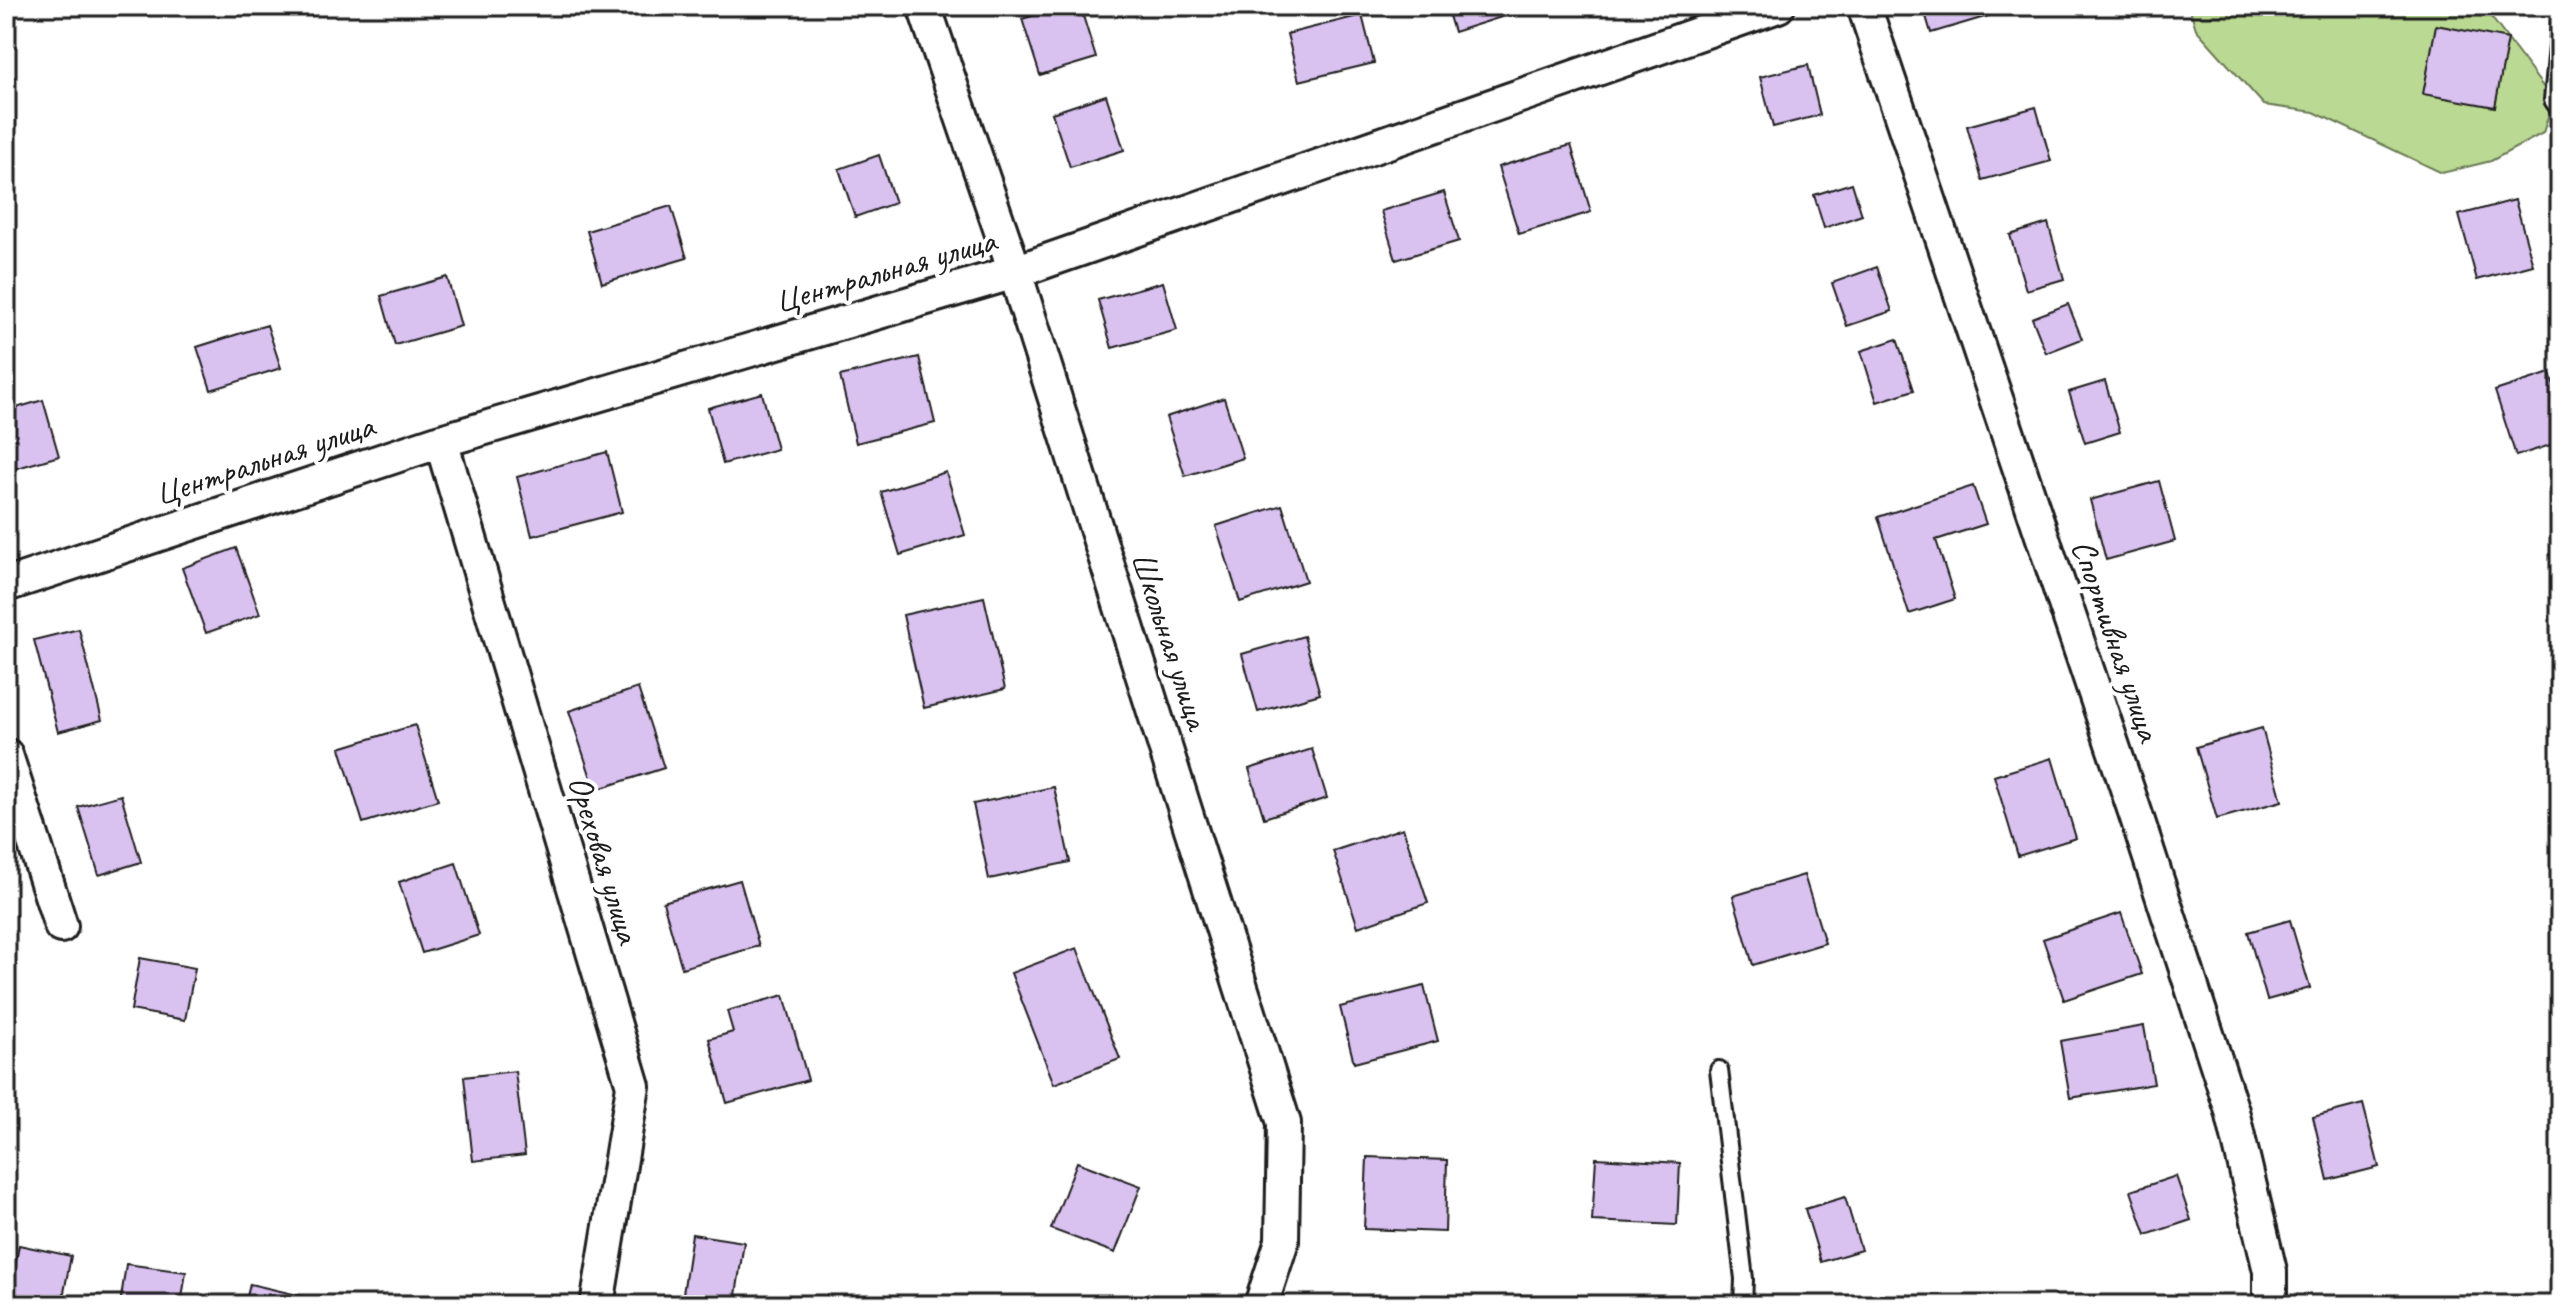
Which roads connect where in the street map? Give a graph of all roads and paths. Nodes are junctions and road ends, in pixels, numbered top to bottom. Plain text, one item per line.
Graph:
1 (924, 6) edge
2 (1778, 6) edge
3 (1864, 6) edge
4 (2560, 24) edge
5 (2560, 110) edge
6 (1015, 272) junction
7 (441, 441) junction
8 (6, 585) edge
9 (6, 755) edge
10 (61, 926) dead end
11 (1719, 1070) dead end
12 (597, 1305) edge
13 (1261, 1305) edge
14 (1743, 1305) edge
15 (2270, 1305) edge

1 - 6 street, Школьная улица
2 - 6 street, Центральная улица
3 - 15 street, Спортивная улица
4 - 5 lane
6 - 7 street, Центральная улица
6 - 13 street, Школьная улица
7 - 8 street, Центральная улица
7 - 12 street, Ореховая улица
9 - 10 street
11 - 14 lane

